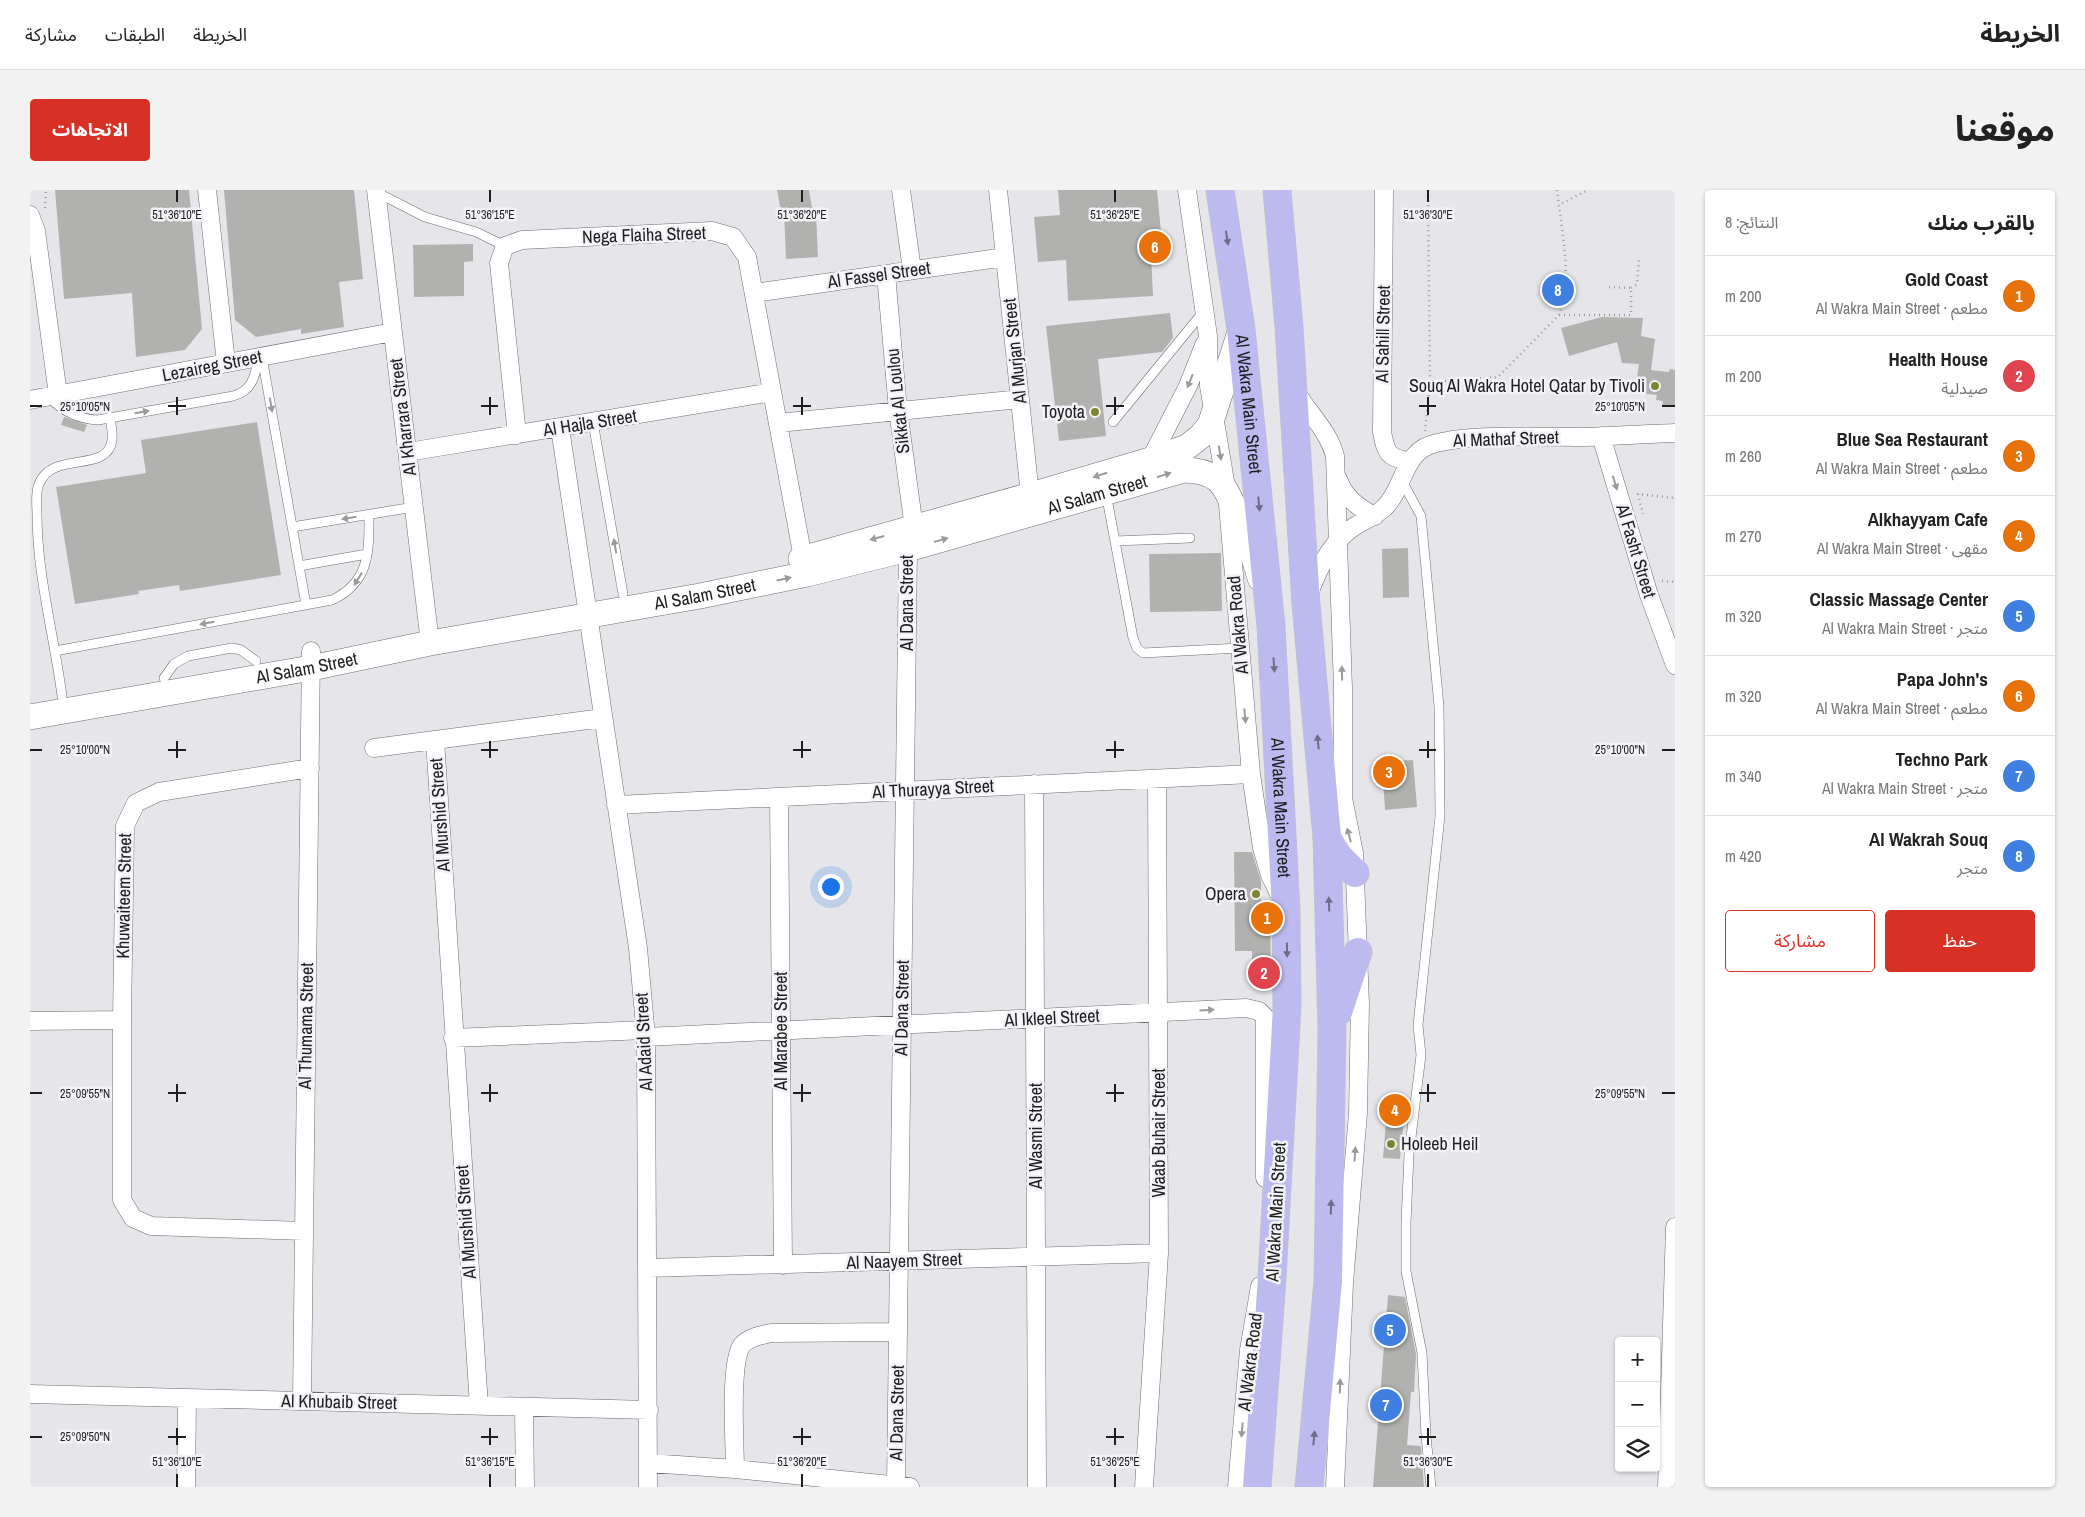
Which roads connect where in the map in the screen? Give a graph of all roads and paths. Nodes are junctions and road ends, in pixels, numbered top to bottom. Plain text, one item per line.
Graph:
1 (207, 190) edge
2 (901, 190) edge
3 (998, 190) edge
4 (1187, 190) edge
5 (1220, 190) edge
6 (1277, 190) edge
7 (1384, 190) edge
8 (1428, 190) edge
9 (1557, 190) edge
10 (1588, 190) edge
11 (376, 191) edge
12 (1559, 205) junction
13 (30, 215) edge
14 (506, 246) junction
15 (1005, 257) junction
16 (1639, 260) dead end
17 (912, 270) junction
18 (886, 274) junction
19 (1608, 286) dead end
20 (1631, 288) junction
21 (754, 293) junction
22 (1204, 311) junction
23 (1559, 315) junction
24 (1241, 329) junction
25 (393, 332) junction
26 (1208, 336) junction
27 (260, 357) junction
28 (226, 364) junction
29 (1430, 382) junction
30 (1291, 383) junction
31 (772, 392) junction
32 (53, 396) junction
33 (1020, 399) junction
34 (30, 400) edge
35 (898, 410) junction
36 (1213, 415) junction
37 (110, 417) junction
38 (593, 422) junction
39 (1113, 422) dead end
40 (778, 423) junction
41 (560, 428) junction
42 (1675, 433) edge
43 (517, 435) junction
44 (1600, 436) junction
45 (1423, 448) junction
46 (408, 452) junction
47 (1150, 460) junction
48 (1409, 461) junction
49 (1336, 474) junction
50 (1402, 482) junction
51 (1106, 493) junction
52 (1227, 493) junction
53 (1638, 494) dead end
54 (1675, 498) edge
55 (1031, 504) junction
56 (414, 507) junction
57 (369, 514) junction
58 (1375, 516) junction
59 (292, 527) junction
60 (909, 536) junction
61 (1190, 538) dead end
62 (1339, 539) junction
63 (1115, 541) junction
64 (368, 554) junction
65 (804, 558) junction
66 (299, 566) junction
67 (1657, 580) dead end
68 (1675, 582) edge
69 (623, 594) junction
70 (1306, 604) junction
71 (306, 605) junction
72 (587, 609) junction
73 (1271, 626) junction
74 (429, 636) junction
75 (1240, 648) junction
76 (55, 651) junction
77 (311, 660) junction
78 (1675, 665) edge
79 (62, 696) junction
80 (30, 702) edge
81 (30, 717) edge
82 (603, 718) junction
83 (435, 740) junction
84 (374, 748) dead end
85 (310, 768) junction
86 (1250, 774) junction
87 (1157, 778) junction
88 (1034, 784) junction
89 (905, 791) junction
90 (779, 797) junction
91 (616, 805) junction
92 (1327, 838) junction
93 (1355, 874) junction
94 (1286, 910) junction
95 (1358, 952) junction
96 (1158, 1013) junction
97 (1035, 1019) junction
98 (122, 1020) junction
99 (30, 1021) edge
100 (902, 1025) junction
101 (1332, 1030) junction
102 (781, 1031) junction
103 (646, 1034) junction
104 (454, 1038) junction
105 (1282, 1087) junction
106 (1266, 1109) junction
107 (1264, 1207) joint
108 (1675, 1227) edge
109 (304, 1231) junction
110 (1159, 1253) junction
111 (1036, 1257) junction
112 (899, 1260) junction
113 (783, 1265) junction
114 (648, 1268) junction
115 (898, 1332) junction
116 (30, 1394) edge
117 (187, 1398) junction
118 (302, 1401) junction
119 (479, 1406) junction
120 (524, 1407) junction
121 (649, 1410) junction
122 (649, 1463) junction
123 (735, 1469) junction
124 (903, 1486) edge
125 (186, 1487) edge
126 (525, 1487) edge
127 (648, 1487) edge
128 (1037, 1487) edge
129 (1144, 1487) edge
130 (1237, 1487) edge
131 (1257, 1487) edge
132 (1309, 1487) edge
133 (1335, 1487) edge
134 (1432, 1487) edge
135 (1666, 1487) edge

1 - 28 street
2 - 17 street
3 - 15 street, Al Murjan Street
4 - 22 street, Al Wakra Main Street
5 -> 24 highway, Al Wakra Main Street
6 - 30 highway
7 - 48 street, Al Sahill Street
8 - 29 path
9 - 12 path
10 - 12 path
11 - 14 lane
11 - 25 street, Al Kharrara Street
12 - 23 path
13 - 32 street
14 - 21 street, Nega Flaiha Street
14 - 43 street
15 - 17 street, Al Fassel Street
15 - 33 street, Al Murjan Street
16 - 20 path
17 - 18 street, Al Fassel Street
18 - 21 street, Al Fassel Street
18 - 35 street, Sikkat Al Loulou
19 - 20 path
20 - 23 path
21 - 31 street, Nega Flaiha Street
22 - 26 street, Al Wakra Main Street
22 - 39 lane
23 - 29 path
24 - 36 street, Al Salam Street
24 -> 73 highway, Al Wakra Main Street
25 - 27 street, Lezaireg Street
25 - 46 street, Al Kharrara Street
26 - 36 street, Al Wakra Road
26 -> 47 street, Al Wakra Main Street
27 - 28 street, Lezaireg Street
37 -> 27 lane
27 -> 59 lane
28 - 32 street, Lezaireg Street
29 - 45 path
30 - 49 street
30 - 70 highway
31 - 38 street, Al Hajla Street
31 - 40 street, Nega Flaiha Street
32 - 34 street, Lezaireg Street
32 - 37 lane
33 - 35 street
33 - 55 street, Al Murjan Street
35 - 40 street
35 - 60 street, Sikkat Al Loulou
36 - 47 street, Al Salam Street
36 -> 52 street, Al Wakra Road
37 - 76 lane
38 - 41 street, Al Hajla Street
69 -> 38 lane
40 - 65 street, Nega Flaiha Street
41 - 43 street, Al Hajla Street
41 - 72 street, Al Adaid Street
42 - 44 street, Al Mathaf Street
43 - 46 street, Al Hajla Street
44 - 45 street, Al Mathaf Street
44 -> 78 street, Al Fasht Street
45 - 48 street, Al Mathaf Street
46 - 56 street, Al Kharrara Street
47 -> 55 street, Al Salam Street
48 - 50 street, Al Mathaf Street
49 - 58 street
49 - 62 street
50 - 58 street, Al Mathaf Street
50 - 134 lane
51 -> 52 street, Al Salam Street
51 - 55 street, Al Salam Street
51 - 63 lane
52 - 73 street, Al Salam Street
52 - 75 street, Al Wakra Road
53 - 54 path
55 - 60 street, Al Salam Street
56 - 57 lane
56 - 74 street, Al Kharrara Street
57 -> 59 lane
57 - 64 lane
58 - 62 street, Al Mathaf Street
59 - 66 lane
60 -> 65 street, Al Salam Street
72 -> 60 street, Al Salam Street
60 - 89 street, Al Dana Street
61 - 63 lane
62 - 70 street, Al Mathaf Street
93 -> 62 street
63 - 75 lane
64 - 66 lane
64 -> 71 lane
65 - 69 street, Al Salam Street
66 - 71 lane
67 - 68 path
69 - 72 street, Al Salam Street
92 -> 70 highway
71 -> 76 lane
72 - 74 street, Al Salam Street
72 - 82 street, Al Adaid Street
73 -> 94 highway, Al Wakra Main Street
74 - 77 street, Al Salam Street
75 -> 86 street, Al Wakra Road
76 - 79 lane
77 - 79 street, Al Salam Street
77 - 81 street, Al Salam Street
77 - 85 street, Al Thumama Street
79 - 80 street, Al Salam Street
82 - 83 street
82 - 91 street, Al Adaid Street
83 - 84 street
83 - 104 street, Al Murshid Street
85 - 98 street, Khuwaiteem Street
85 - 109 street, Al Thumama Street
86 - 87 street, Al Thurayya Street
86 - 94 street, Al Wakra Road
87 - 88 street, Al Thurayya Street
87 - 96 street, Waab Buhair Street
88 - 89 street, Al Thurayya Street
88 - 97 street, Al Wasmi Street
89 - 90 street, Al Thurayya Street
89 - 100 street, Al Dana Street
90 - 91 street, Al Thurayya Street
90 - 102 street, Al Marabee Street
91 - 103 street, Al Adaid Street
92 - 93 highway
101 -> 92 highway
93 - 95 street
94 -> 105 highway, Al Wakra Main Street
95 - 101 highway
133 -> 95 street
96 - 97 street, Al Ikleel Street
96 -> 106 street, Al Ikleel Street
96 - 110 street, Waab Buhair Street
97 - 100 street, Al Ikleel Street
97 - 111 street, Al Wasmi Street
98 - 99 street
98 - 109 street, Khuwaiteem Street
100 - 102 street, Al Ikleel Street
100 - 112 street, Al Dana Street
132 -> 101 highway
102 - 103 street, Al Ikleel Street
102 - 113 street, Al Marabee Street
103 - 104 street
103 - 114 street, Al Adaid Street
104 - 119 street, Al Murshid Street
105 - 106 highway
105 - 131 highway, Al Wakra Main Street
106 - 107 street, Al Ikleel Street
107 -> 130 street, Al Wakra Road
108 - 135 street
109 - 118 street, Al Thumama Street
110 - 111 street, Al Naayem Street
110 - 129 street, Waab Buhair Street
111 - 112 street, Al Naayem Street
111 - 128 street, Al Wasmi Street
112 - 113 street, Al Naayem Street
112 - 115 street, Al Dana Street
113 - 114 street, Al Naayem Street
114 - 121 street, Al Adaid Street
115 - 123 street
115 - 124 street, Al Dana Street
116 - 117 street, Al Khubaib Street
117 - 118 street, Al Khubaib Street
117 - 125 street
118 - 119 street, Al Khubaib Street
119 - 120 street, Al Khubaib Street
120 - 121 street, Al Khubaib Street
120 - 126 street
121 - 122 street, Al Adaid Street
122 - 123 street
122 - 127 street, Al Adaid Street
123 - 124 street

